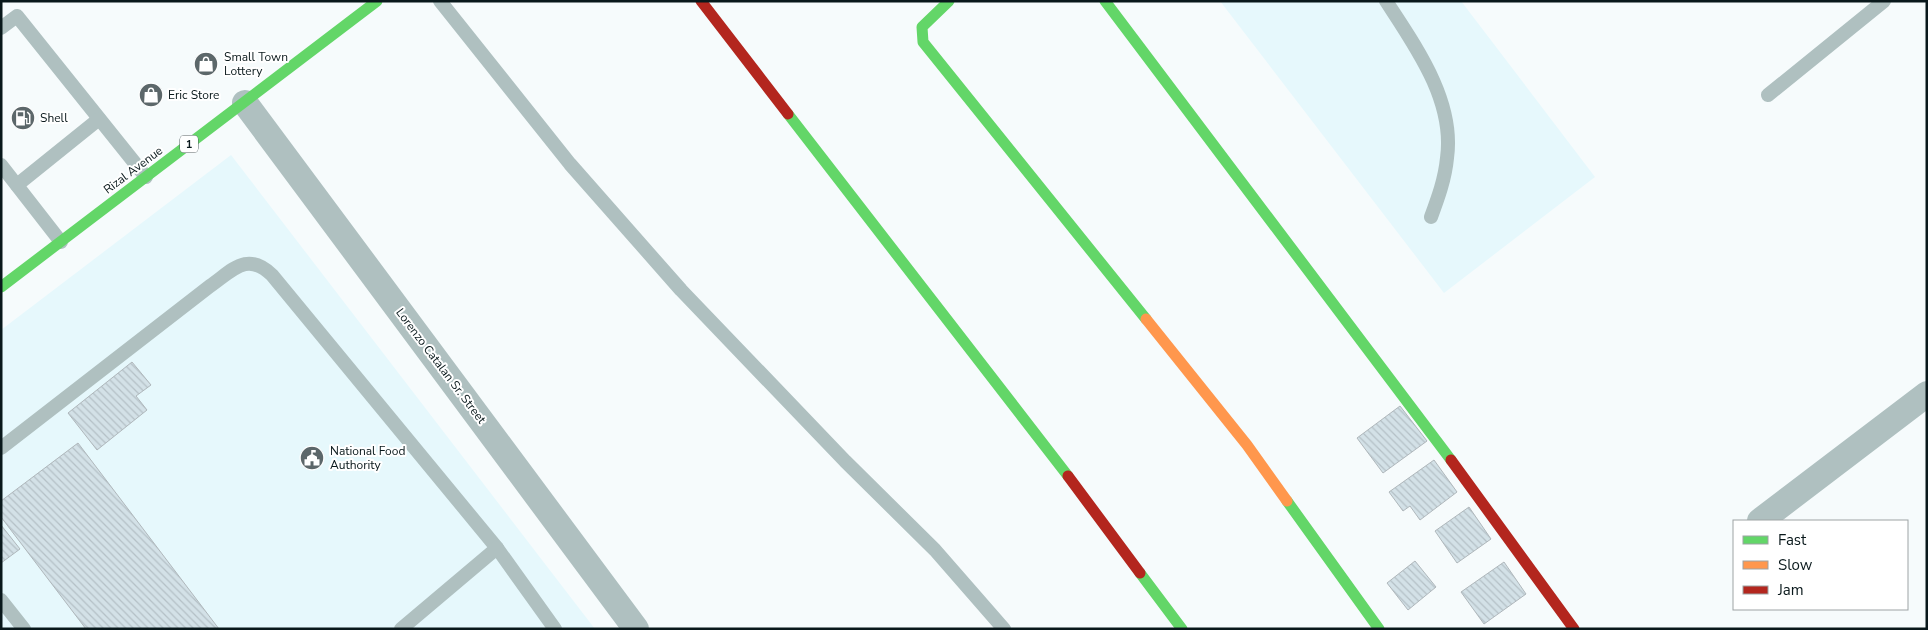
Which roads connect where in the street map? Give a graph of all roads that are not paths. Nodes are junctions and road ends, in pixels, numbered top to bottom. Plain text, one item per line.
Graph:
1 (377, 1) edge
2 (440, 1) edge
3 (701, 1) edge
4 (949, 1) edge
5 (1104, 1) edge
6 (1386, 1) edge
7 (1884, 1) edge
8 (1, 28) edge
9 (1768, 95) dead end
10 (244, 102) junction
11 (99, 119) junction
12 (1, 165) edge
13 (146, 177) junction
14 (17, 185) junction
15 (1430, 217) dead end
16 (61, 242) junction
17 (1, 287) edge
18 (1927, 394) edge
19 (1, 448) edge
20 (1761, 520) edge
21 (497, 548) junction
22 (1, 600) edge
23 (24, 629) edge
24 (401, 629) edge
25 (556, 629) edge
26 (636, 629) edge
27 (1004, 629) edge
28 (1182, 629) edge
29 (1379, 629) edge
30 (1574, 629) edge

1 - 10 street, Rizal Avenue / 1
2 - 27 lane
3 - 28 street
4 - 29 street
5 - 30 street
6 - 15 lane
7 - 9 lane
8 - 11 lane
10 - 13 street, Rizal Avenue / 1
10 - 26 street, Lorenzo Catalan Sr. Street
11 - 13 lane
11 - 14 lane
12 - 14 lane
13 - 16 street, Rizal Avenue / 1
14 - 16 lane
16 - 17 street, Rizal Avenue / 1
18 - 20 street
19 - 21 lane
21 - 24 lane
21 - 25 lane
22 - 23 lane

